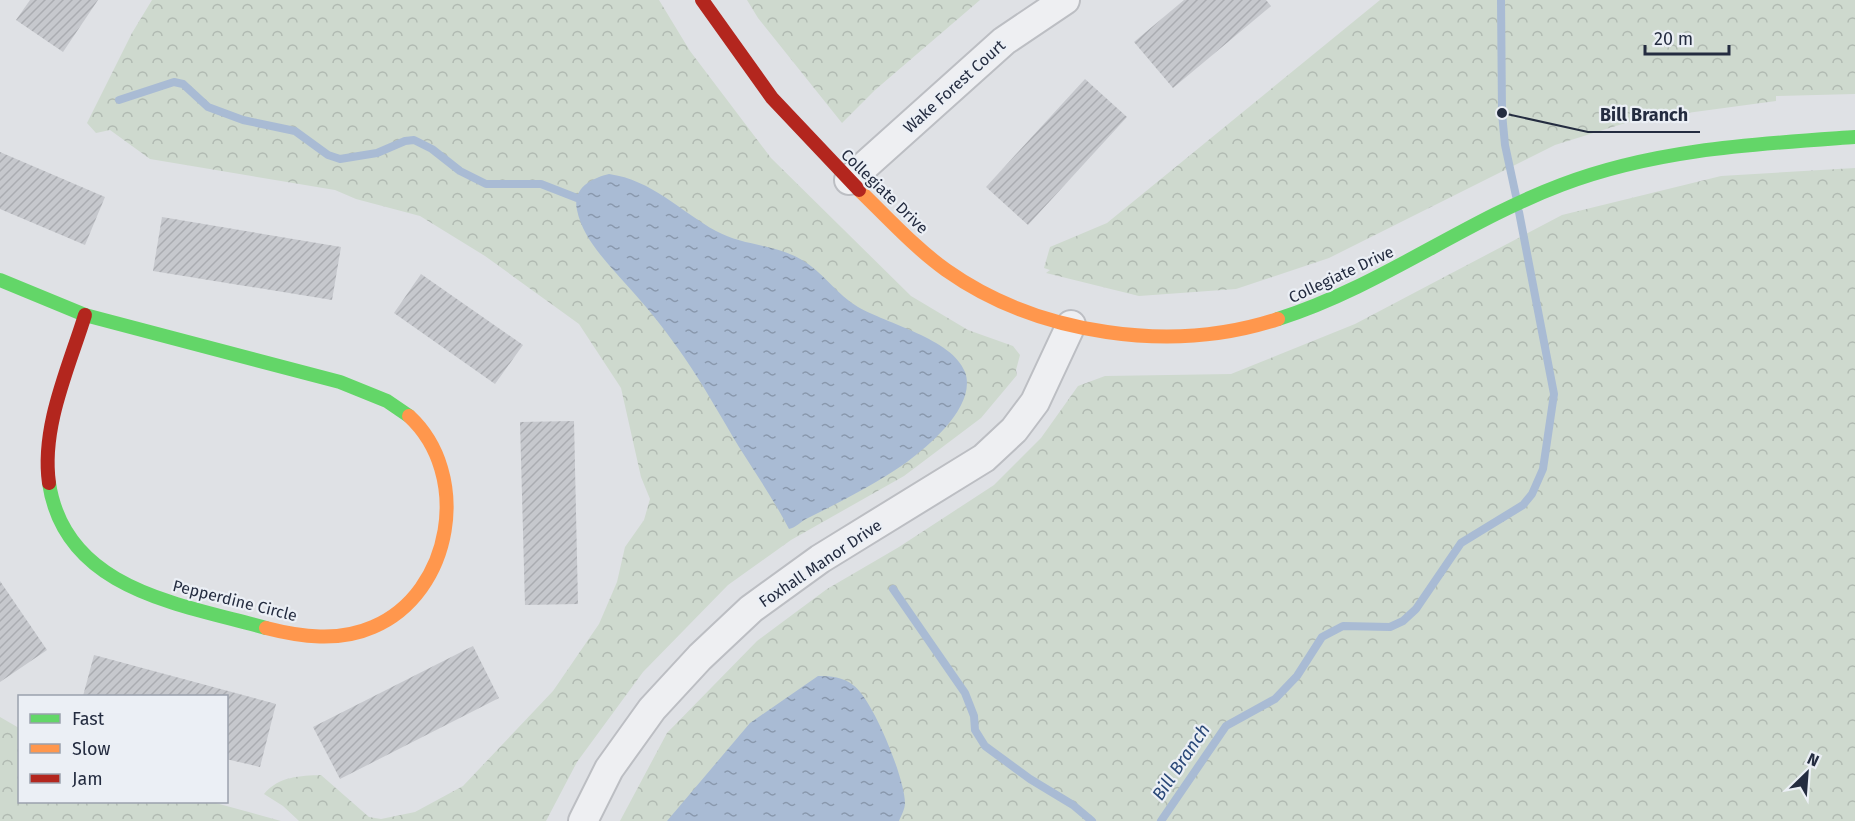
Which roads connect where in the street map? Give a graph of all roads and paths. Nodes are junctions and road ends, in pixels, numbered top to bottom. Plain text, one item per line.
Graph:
1 (702, 0) edge
2 (1065, 0) edge
3 (1855, 137) edge
4 (849, 180) junction
5 (0, 280) edge
6 (85, 315) junction
7 (1071, 325) junction
8 (583, 821) edge

1 - 4 street, Collegiate Drive
2 - 4 street, Wake Forest Court
3 - 7 street, Collegiate Drive
4 - 7 street, Collegiate Drive
5 - 6 street, Pepperdine Circle
6 - 6 street, Pepperdine Circle
7 - 8 street, Foxhall Manor Drive

